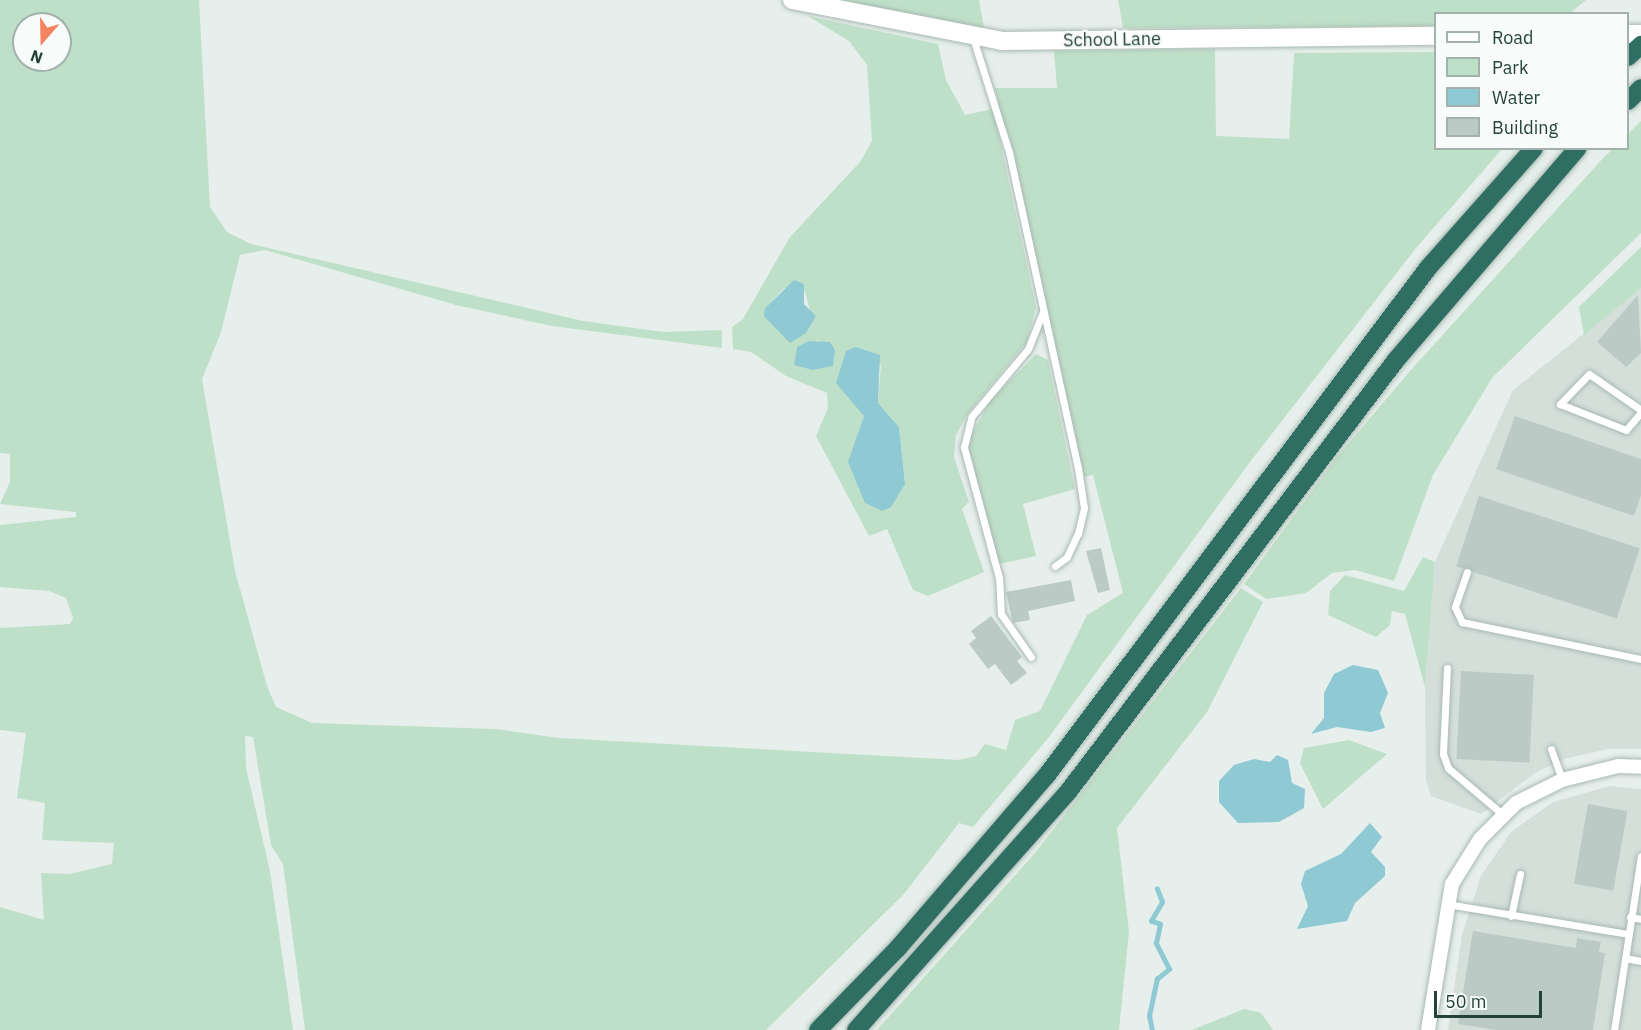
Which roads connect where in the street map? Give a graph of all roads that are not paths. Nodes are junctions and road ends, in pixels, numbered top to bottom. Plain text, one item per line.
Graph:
1 (792, 0) edge
2 (1434, 36) edge
3 (972, 38) junction
4 (1641, 45) edge
5 (1629, 56) edge
6 (1641, 88) edge
7 (1629, 100) edge
8 (1531, 150) edge
9 (1576, 150) edge
10 (1043, 308) junction
11 (1641, 411) edge
12 (1055, 566) dead end
13 (1467, 572) dead end
14 (1030, 657) dead end
15 (1641, 660) edge
16 (1446, 668) dead end
17 (1551, 749) dead end
18 (1641, 767) edge
19 (1562, 780) junction
20 (1502, 814) junction
21 (1641, 856) edge
22 (1520, 874) dead end
23 (1447, 904) junction
24 (1511, 916) junction
25 (1630, 917) junction
26 (1641, 919) edge
27 (1628, 934) junction
28 (1625, 958) junction
29 (1641, 961) edge
30 (819, 1030) edge
31 (856, 1030) edge
32 (1428, 1030) edge
33 (1614, 1030) edge

1 - 3 main road, School Lane
2 - 3 main road, School Lane
3 - 10 lane
4 - 5 highway
6 - 7 highway
8 - 30 highway
9 - 31 highway
10 - 12 lane
10 - 14 lane
11 - 11 lane
13 - 15 lane
16 - 20 lane
17 - 19 lane
18 - 19 street
19 - 20 street
20 - 23 street
21 - 25 lane
22 - 24 lane
23 - 24 lane
23 - 32 street
24 - 27 lane
25 - 26 lane
25 - 27 lane
27 - 28 lane
28 - 29 lane
28 - 33 lane

